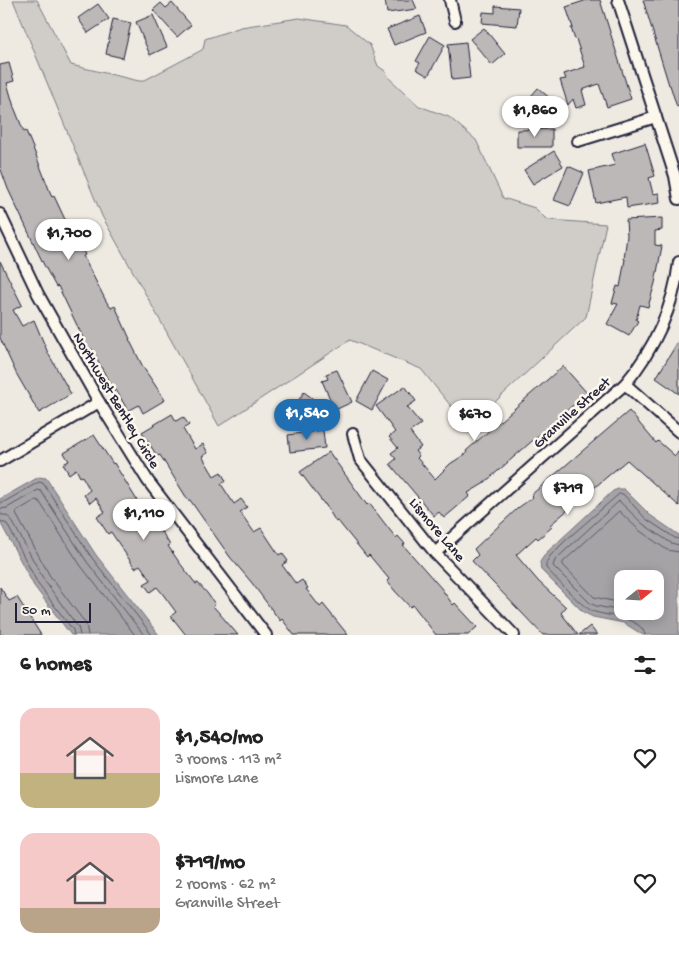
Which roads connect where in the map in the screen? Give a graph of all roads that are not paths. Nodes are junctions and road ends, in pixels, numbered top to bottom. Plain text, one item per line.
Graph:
1 (450, 0) edge
2 (618, 0) edge
3 (455, 22) dead end
4 (656, 118) junction
5 (578, 141) dead end
6 (679, 199) edge
7 (0, 214) edge
8 (679, 262) edge
9 (625, 384) junction
10 (99, 402) junction
11 (679, 432) edge
12 (353, 434) dead end
13 (0, 461) edge
14 (435, 553) junction
15 (266, 635) edge
16 (514, 635) edge

1 - 3 street
2 - 4 street
4 - 5 street
4 - 6 street
7 - 10 street, Northwest Bentley Circle
8 - 9 street, Granville Street
9 - 11 street
9 - 14 street, Granville Street
10 - 13 street
10 - 15 street, Northwest Bentley Circle
12 - 14 street, Lismore Lane
14 - 16 street, Lismore Lane

